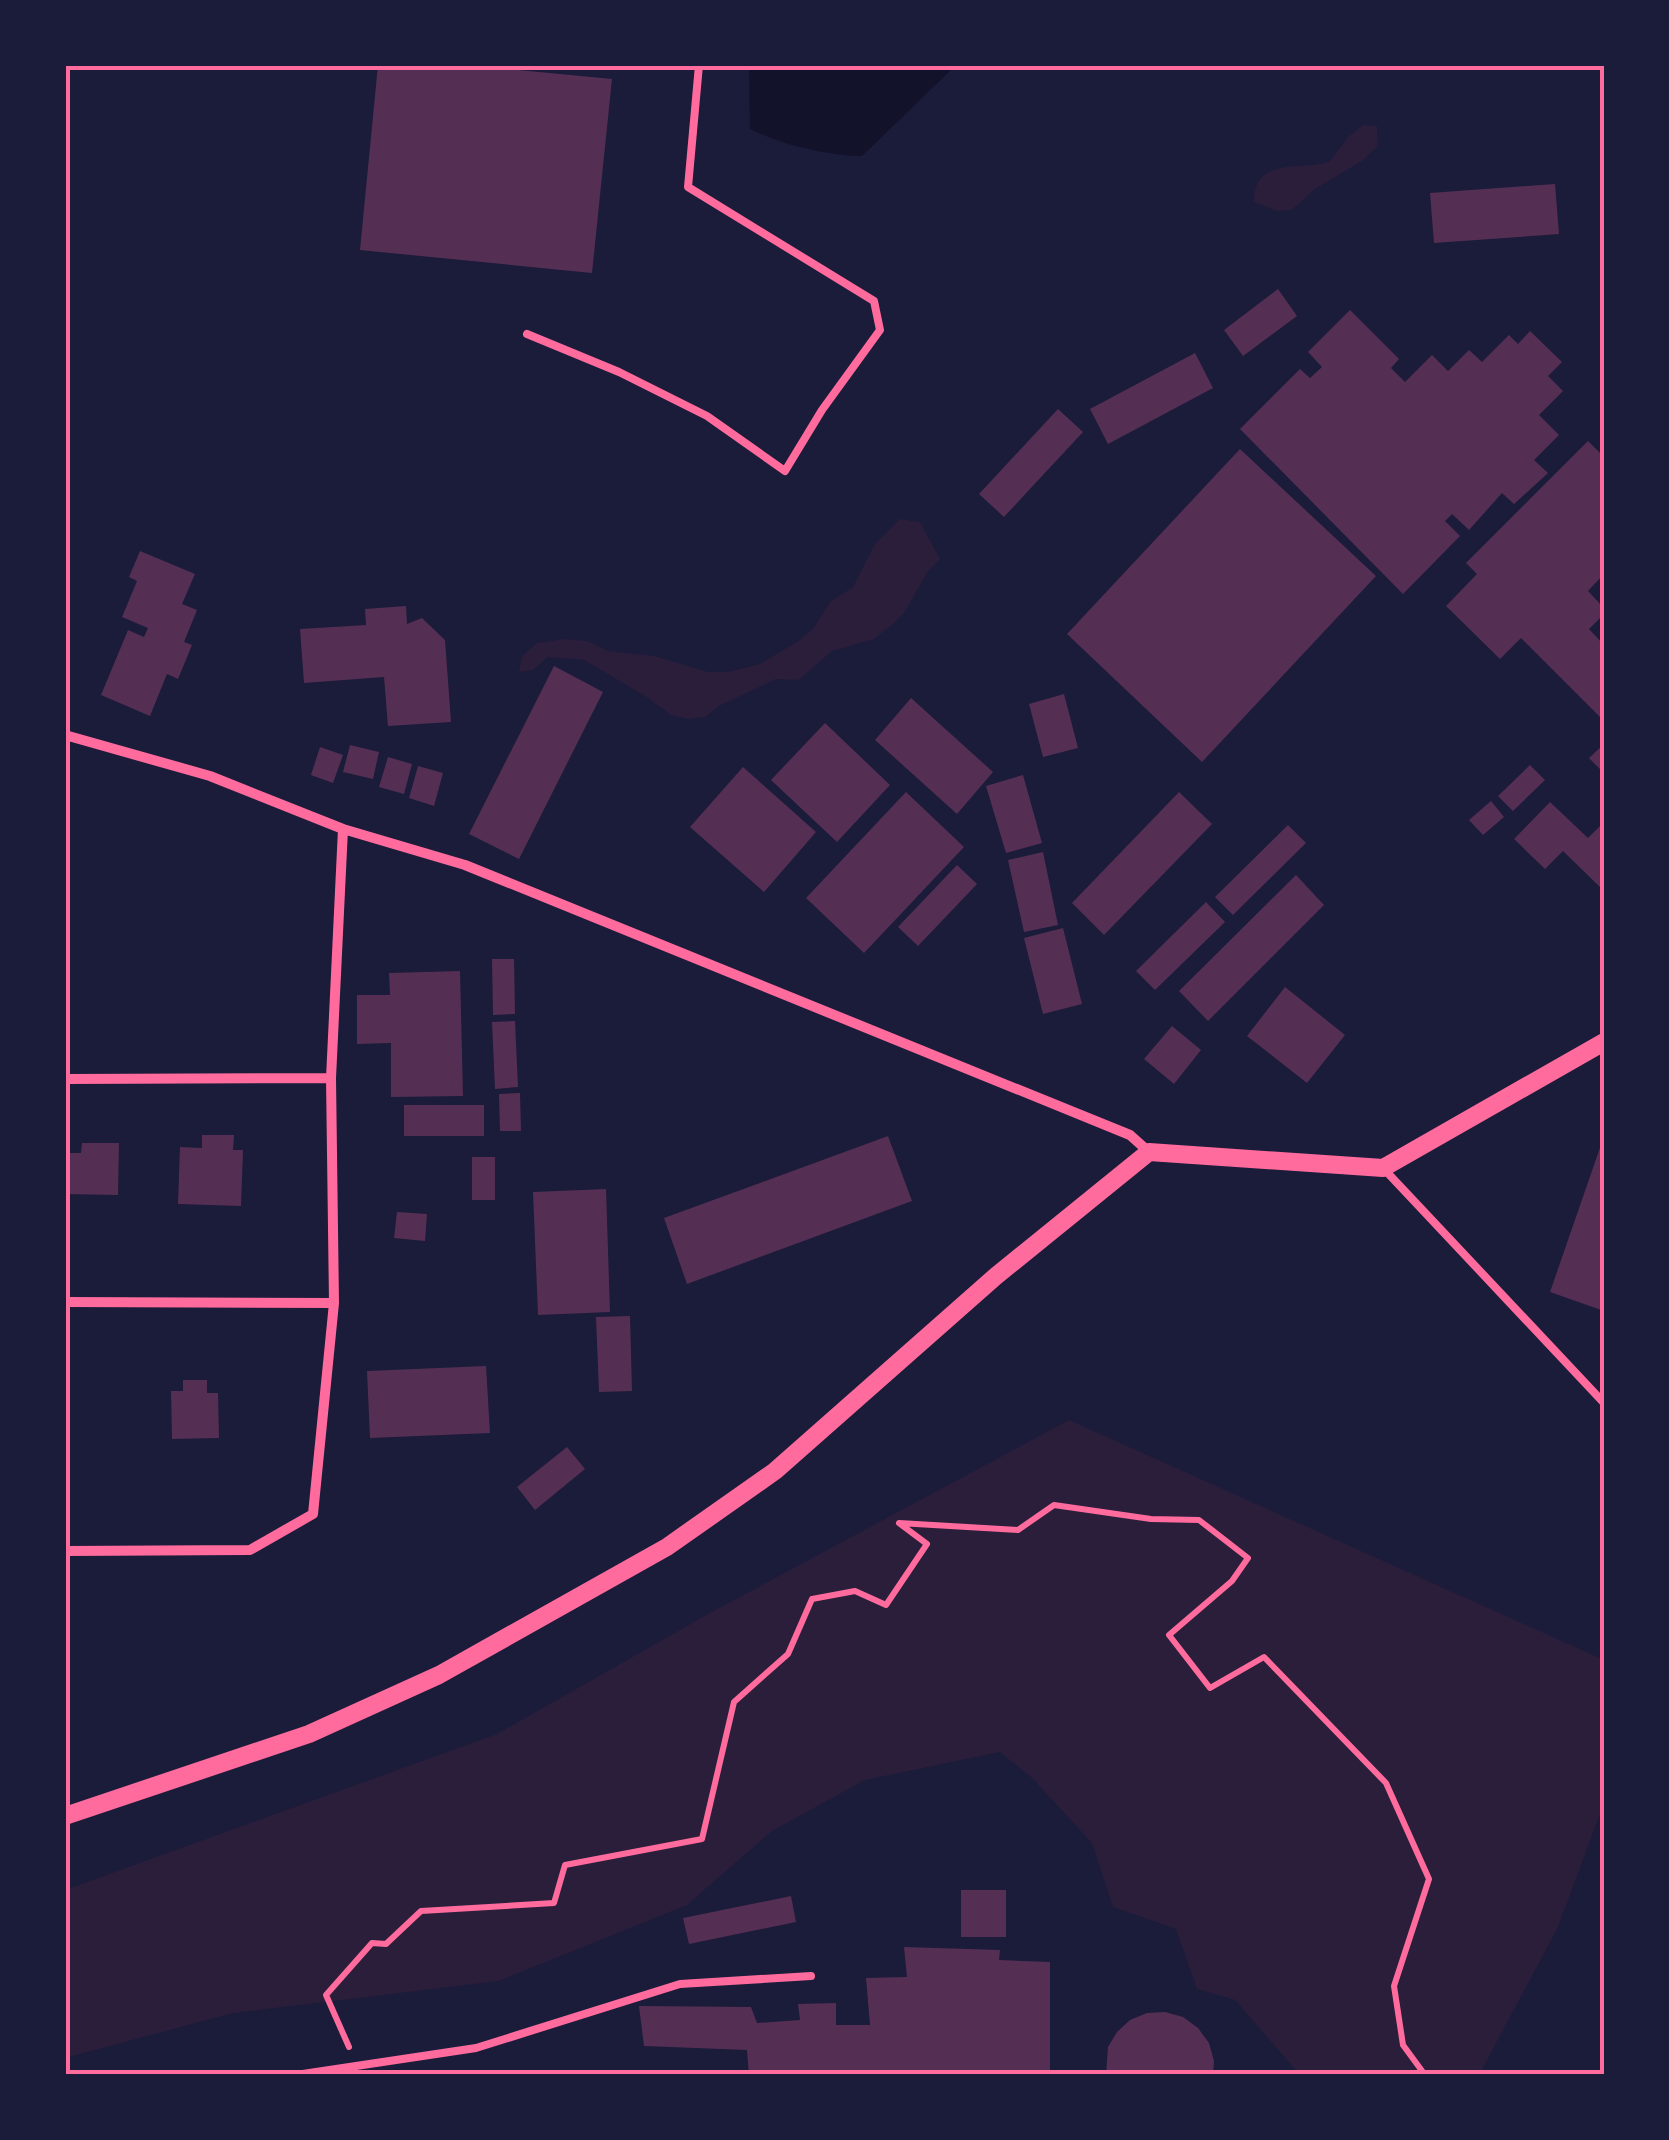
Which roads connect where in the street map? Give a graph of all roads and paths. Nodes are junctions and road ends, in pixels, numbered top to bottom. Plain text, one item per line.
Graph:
1 (699, 65) edge
2 (527, 334) dead end
3 (65, 735) edge
4 (343, 829) junction
5 (1604, 1042) edge
6 (65, 1078) edge
7 (331, 1078) junction
8 (1149, 1152) junction
9 (1383, 1168) junction
10 (65, 1302) edge
11 (334, 1303) junction
12 (1604, 1403) edge
13 (65, 1552) edge
14 (65, 1816) edge
15 (811, 1976) dead end
16 (410, 2058) junction
17 (296, 2075) edge
18 (1425, 2075) edge

1 - 2 lane
3 - 4 street
4 - 7 street
4 - 8 street
5 - 9 street
6 - 7 street
7 - 11 street
8 - 9 street
8 - 14 street
9 - 12 lane
10 - 11 street
11 - 13 street
15 - 16 lane
16 - 17 lane
16 - 18 path

